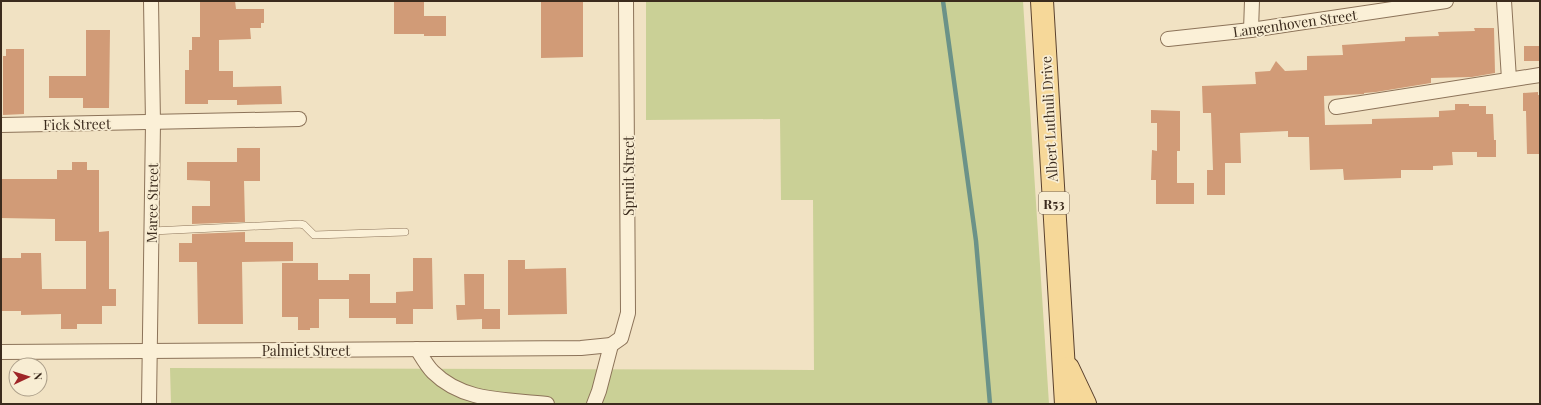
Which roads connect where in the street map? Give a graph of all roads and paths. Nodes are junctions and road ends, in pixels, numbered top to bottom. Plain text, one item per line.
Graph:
1 (152, 1) edge
2 (626, 1) edge
3 (1042, 1) edge
4 (1252, 1) edge
5 (1446, 1) edge
6 (1504, 1) edge
7 (1251, 30) junction
8 (1168, 39) dead end
9 (1540, 74) edge
10 (1509, 79) junction
11 (1336, 107) dead end
12 (300, 119) dead end
13 (153, 123) junction
14 (1, 125) edge
15 (152, 231) junction
16 (405, 232) dead end
17 (611, 345) junction
18 (417, 349) junction
19 (150, 351) junction
20 (1, 352) edge
21 (1063, 358) junction
22 (149, 404) edge
23 (547, 404) edge
24 (594, 404) edge
25 (1066, 404) edge
26 (1085, 404) edge

1 - 13 street, Maree Street
2 - 17 street, Spruit Street
3 - 21 main road, Albert Luthuli Drive / R53
4 - 7 street
5 - 7 street, Langenhoven Street
6 - 10 street
7 - 8 street, Langenhoven Street
9 - 10 street
10 - 11 street
12 - 13 street, Fick Street
13 - 14 street, Fick Street
13 - 15 street, Maree Street
15 - 16 lane
15 - 19 street, Maree Street
17 - 18 street, Palmiet Street
17 - 24 street
18 - 19 street, Palmiet Street
18 - 23 street
19 - 20 street, Palmiet Street
19 - 22 street, Maree Street
21 - 25 main road, Albert Luthuli Drive / R53
21 - 26 main road

